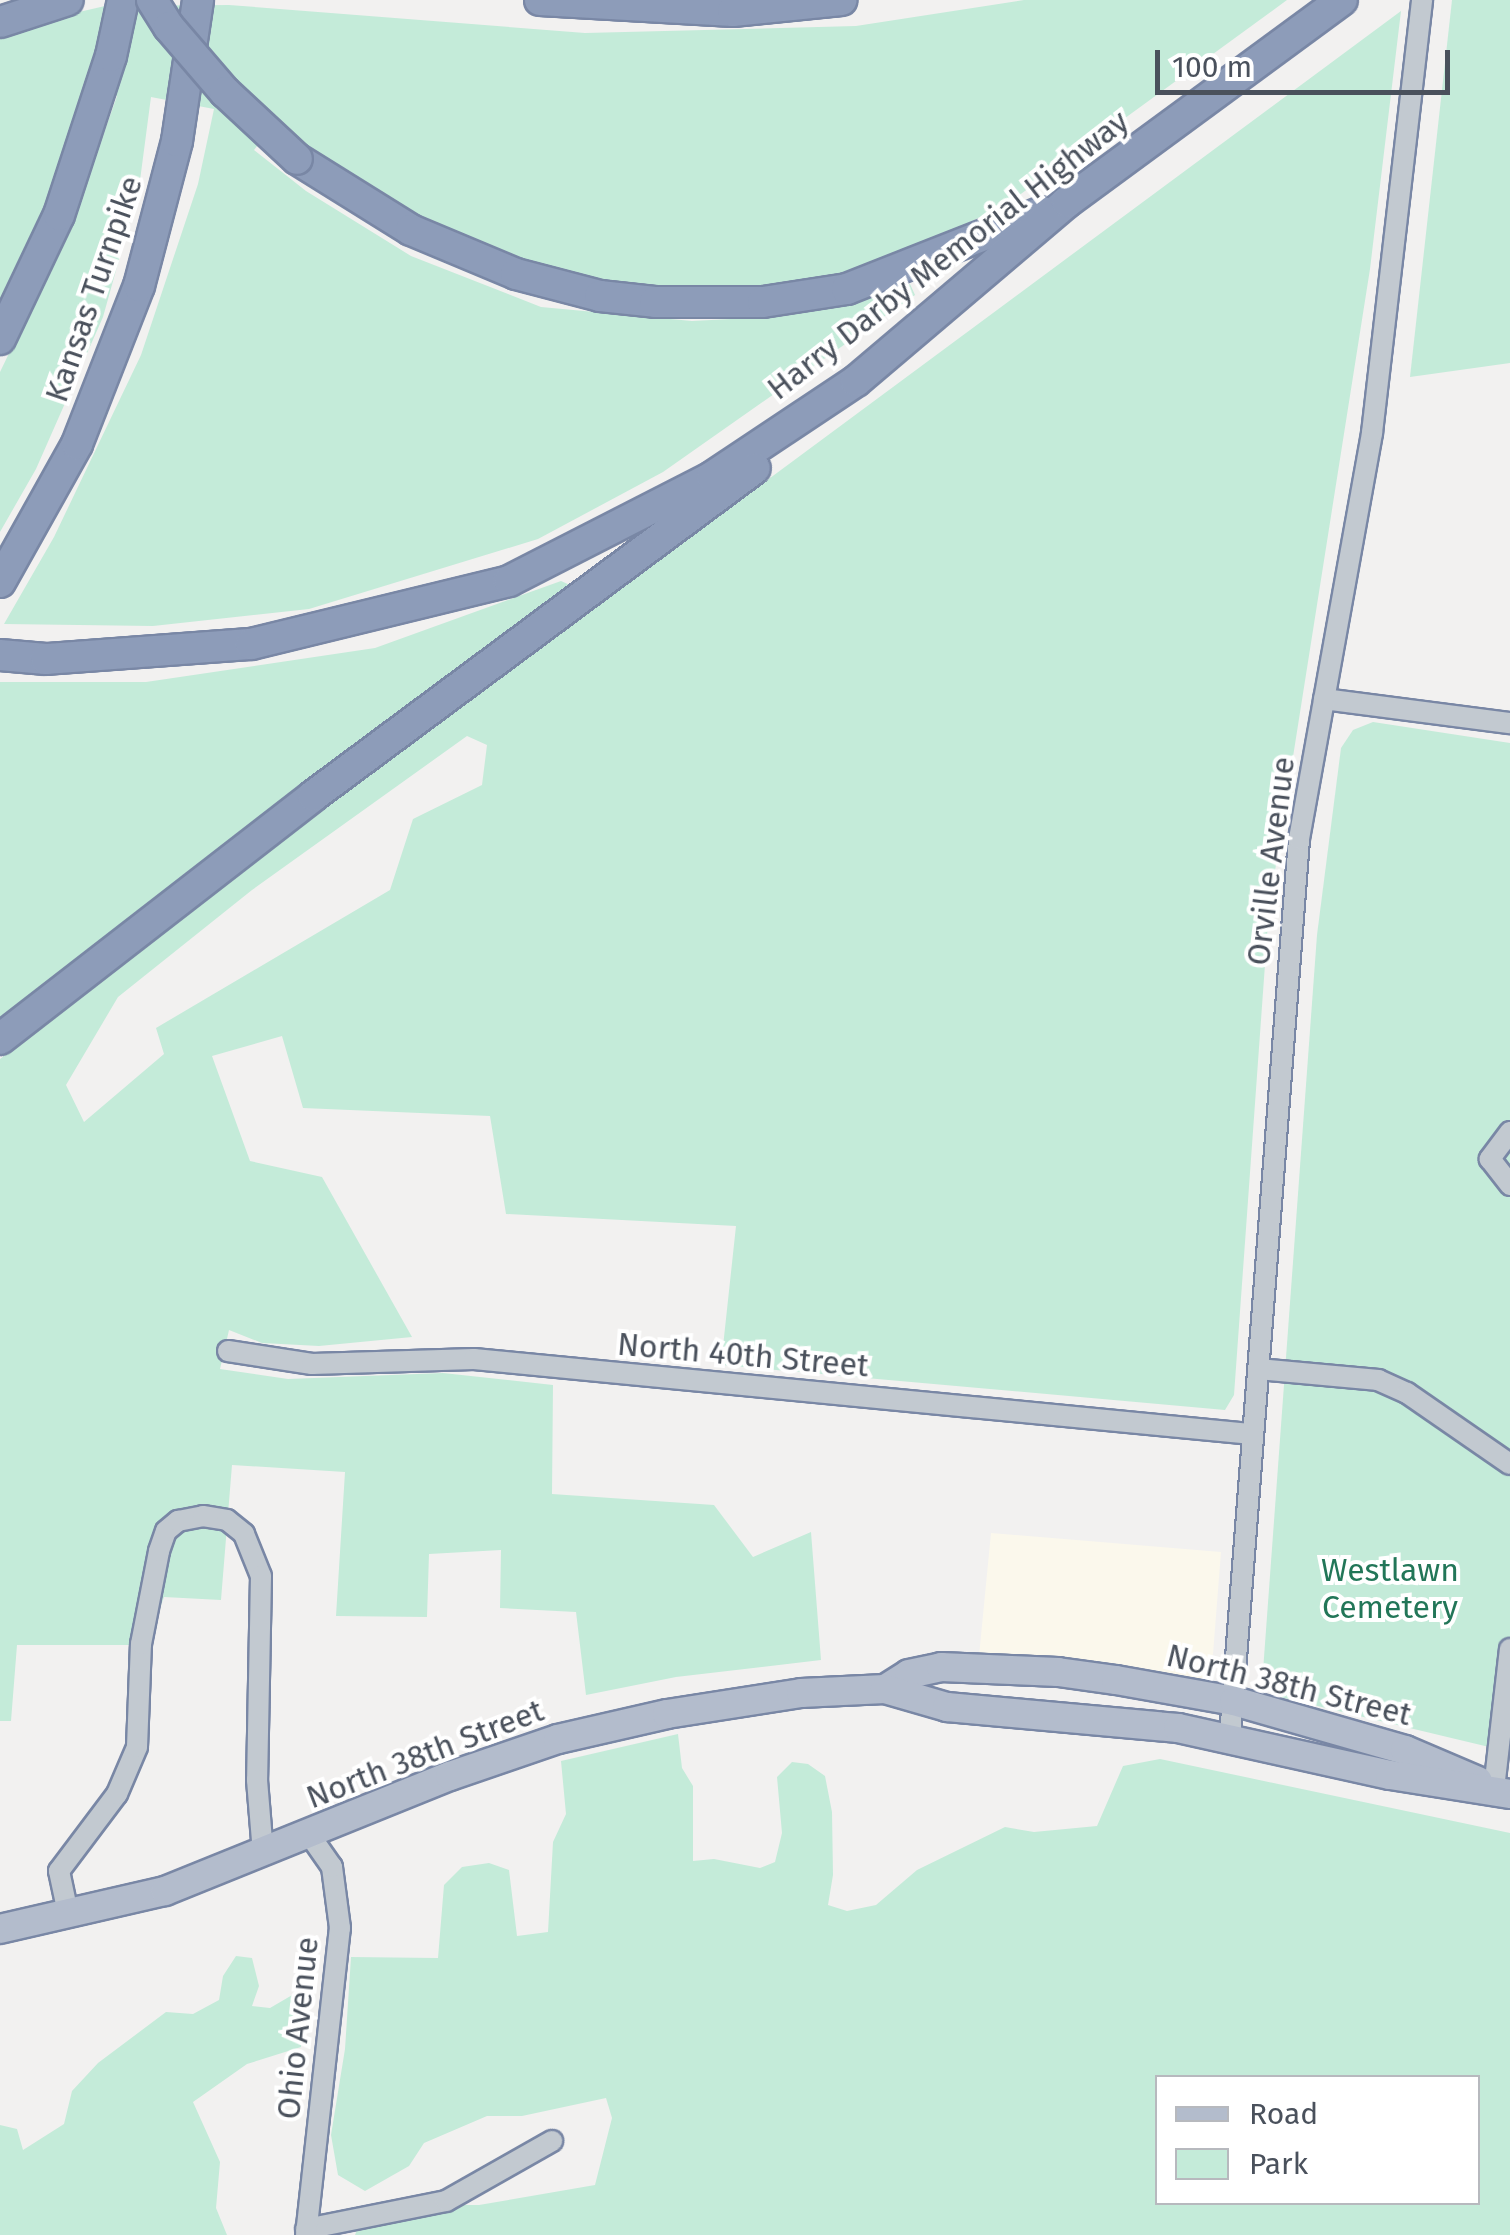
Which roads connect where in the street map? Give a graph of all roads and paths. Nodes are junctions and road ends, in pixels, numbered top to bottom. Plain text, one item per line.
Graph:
1 (68, 0) edge
2 (124, 0) edge
3 (152, 0) edge
4 (198, 0) edge
5 (540, 0) edge
6 (841, 0) edge
7 (1342, 0) edge
8 (1422, 0) edge
9 (0, 22) edge
10 (1067, 202) junction
11 (0, 340) edge
12 (856, 381) junction
13 (0, 582) edge
14 (0, 655) edge
15 (1324, 699) junction
16 (1510, 723) edge
17 (0, 1039) edge
18 (1510, 1132) edge
19 (1510, 1185) edge
20 (228, 1351) dead end
21 (1258, 1369) junction
22 (1252, 1434) junction
23 (1510, 1464) edge
24 (1510, 1649) edge
25 (885, 1689) junction
26 (1234, 1701) junction
27 (1230, 1736) junction
28 (1502, 1792) edge
29 (310, 1835) junction
30 (263, 1852) junction
31 (68, 1913) junction
32 (0, 1929) edge
33 (552, 2141) dead end
34 (306, 2232) edge

1 - 9 highway
2 - 11 highway
3 - 10 highway, bridge
4 - 13 highway, Kansas Turnpike
5 - 6 highway
7 - 10 highway, Harry Darby Memorial Highway
8 - 15 street, Orville Avenue
10 - 12 highway, Harry Darby Memorial Highway
12 - 14 highway, Harry Darby Memorial Highway
12 - 17 highway
15 - 16 street
15 - 21 street, Orville Avenue
18 - 19 street
20 - 22 street, North 40th Street
21 - 22 street, Orville Avenue
21 - 23 street
22 - 26 street, Orville Avenue
24 - 28 street
25 - 26 main road, North 38th Street
25 - 27 main road, North 38th Street
25 - 29 main road, North 38th Street
26 - 27 street, Orville Avenue
26 - 28 main road, North 38th Street
27 - 28 main road, North 38th Street
29 - 30 main road, North 38th Street
29 - 34 street, Ohio Avenue
30 - 31 main road, North 38th Street
30 - 31 street
31 - 32 main road, North 38th Street
33 - 34 street

